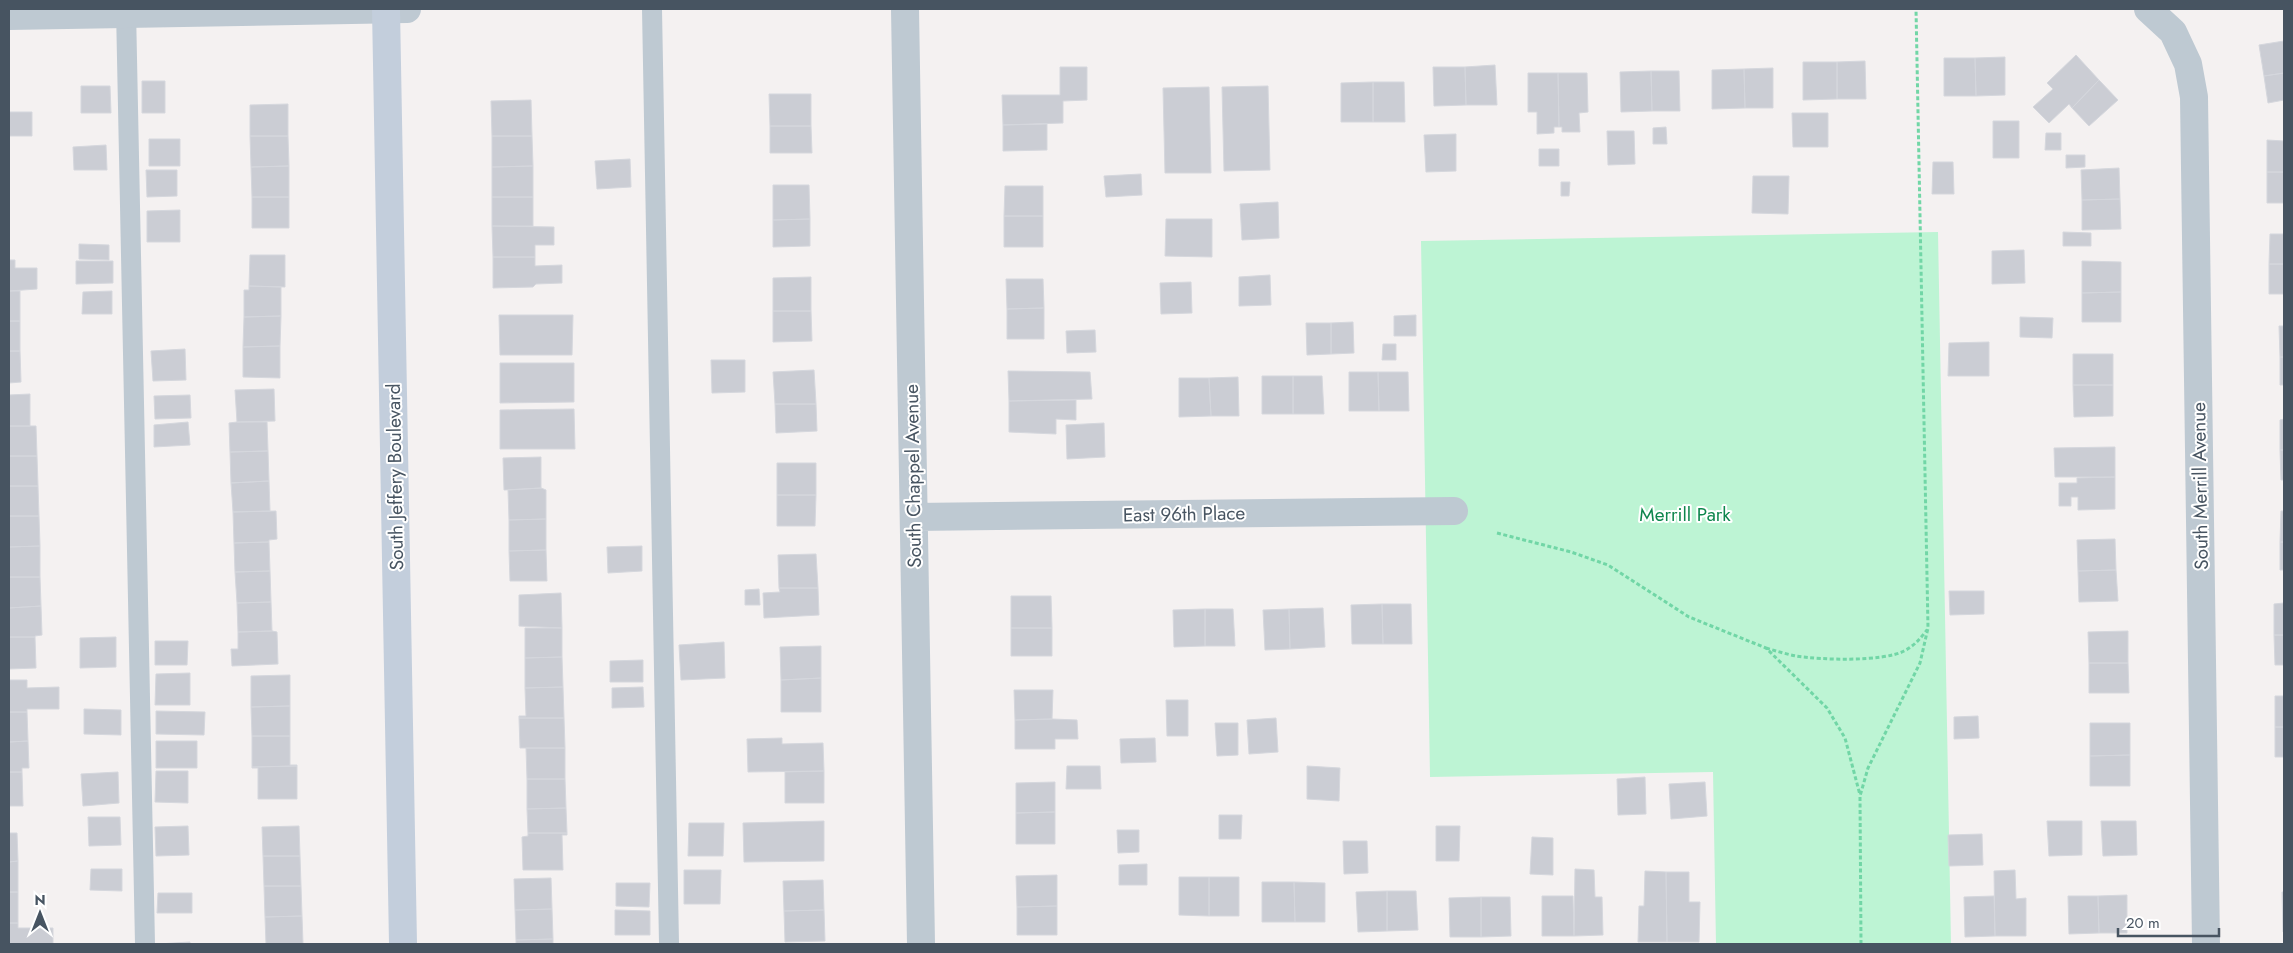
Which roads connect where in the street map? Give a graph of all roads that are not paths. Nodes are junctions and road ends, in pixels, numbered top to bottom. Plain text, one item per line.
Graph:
1 (386, 9) edge
2 (407, 9) edge
3 (652, 9) edge
4 (905, 9) edge
5 (2148, 9) edge
6 (272, 10) edge
7 (126, 11) edge
8 (171, 11) edge
9 (9, 16) edge
10 (1454, 511) dead end
11 (914, 518) junction
12 (145, 944) edge
13 (403, 944) edge
14 (669, 944) edge
15 (921, 944) edge
16 (2206, 944) edge

1 - 2 street
1 - 6 street
1 - 13 main road, South Jeffery Boulevard
3 - 14 lane
4 - 11 street, South Chappel Avenue
5 - 16 street, South Merrill Avenue
6 - 8 street
7 - 8 street
7 - 9 street
7 - 12 lane
10 - 11 street, East 96th Place
11 - 15 street, South Chappel Avenue

